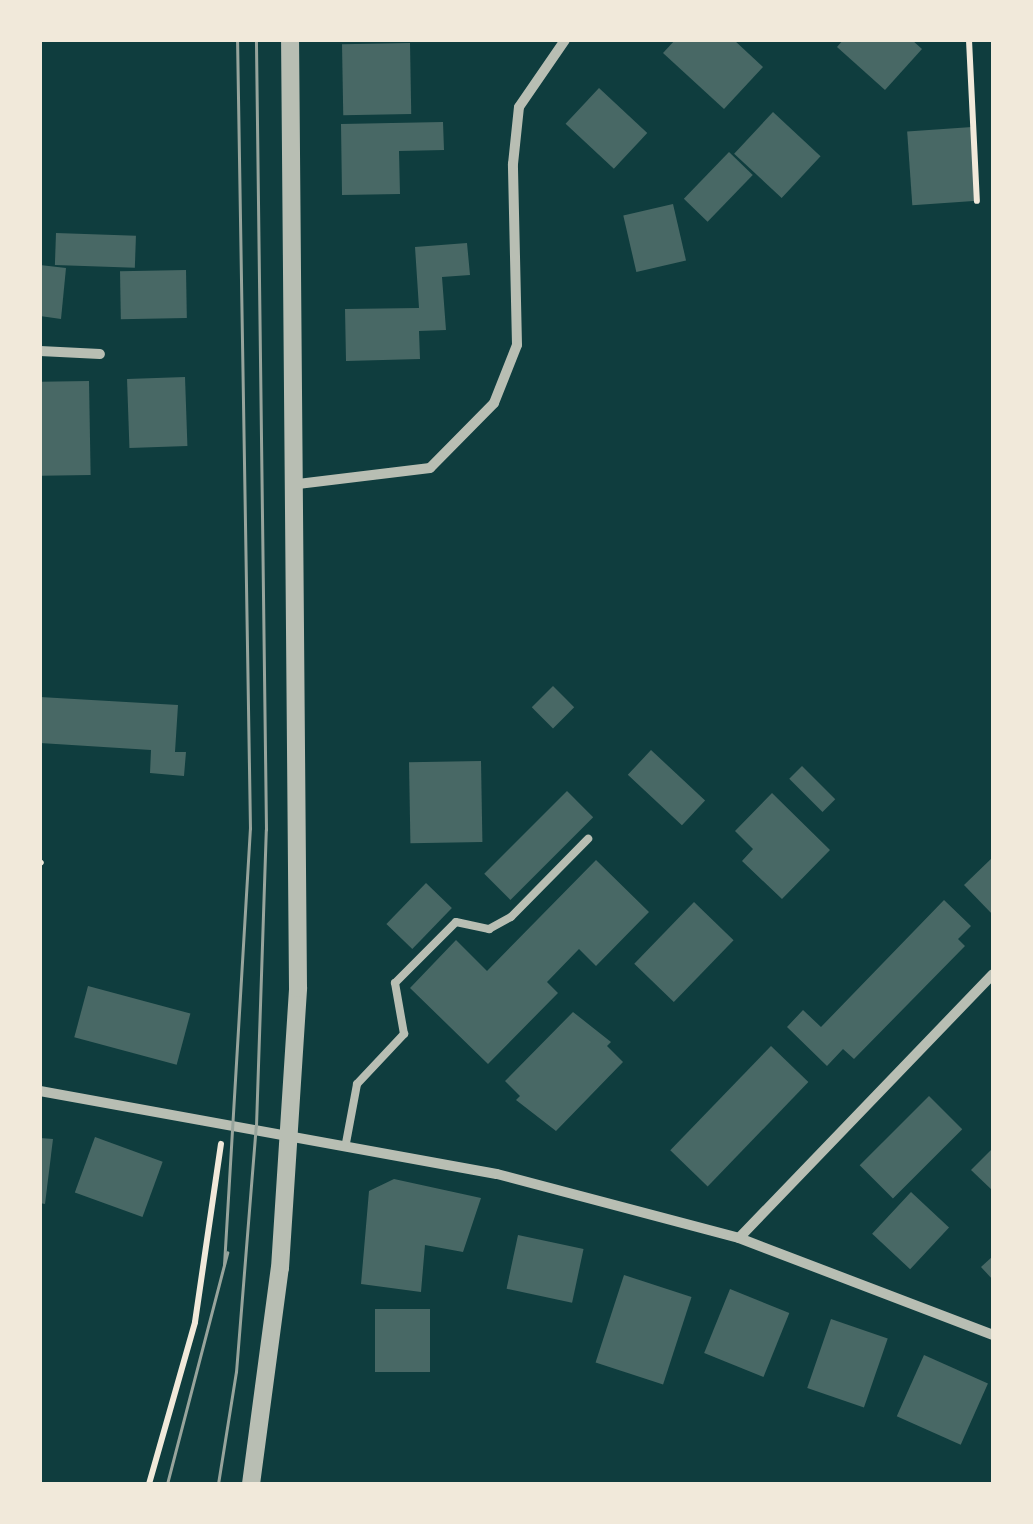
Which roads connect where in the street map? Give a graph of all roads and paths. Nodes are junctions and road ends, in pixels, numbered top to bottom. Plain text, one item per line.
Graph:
1 (290, 40) edge
2 (565, 40) edge
3 (968, 40) edge
4 (977, 201) dead end
5 (40, 351) edge
6 (100, 354) dead end
7 (298, 484) junction
8 (588, 839) dead end
9 (993, 974) edge
10 (40, 1091) edge
11 (224, 1123) junction
12 (292, 1132) junction
13 (346, 1144) junction
14 (739, 1238) junction
15 (993, 1335) edge
16 (149, 1484) edge
17 (251, 1484) edge

1 - 7 street
2 - 7 street
3 - 4 path
5 - 6 street
7 - 12 street
8 - 13 lane
9 - 14 street
10 - 11 street
11 - 12 street
11 - 16 path
12 - 13 street
12 - 17 street
13 - 14 street
14 - 15 street

